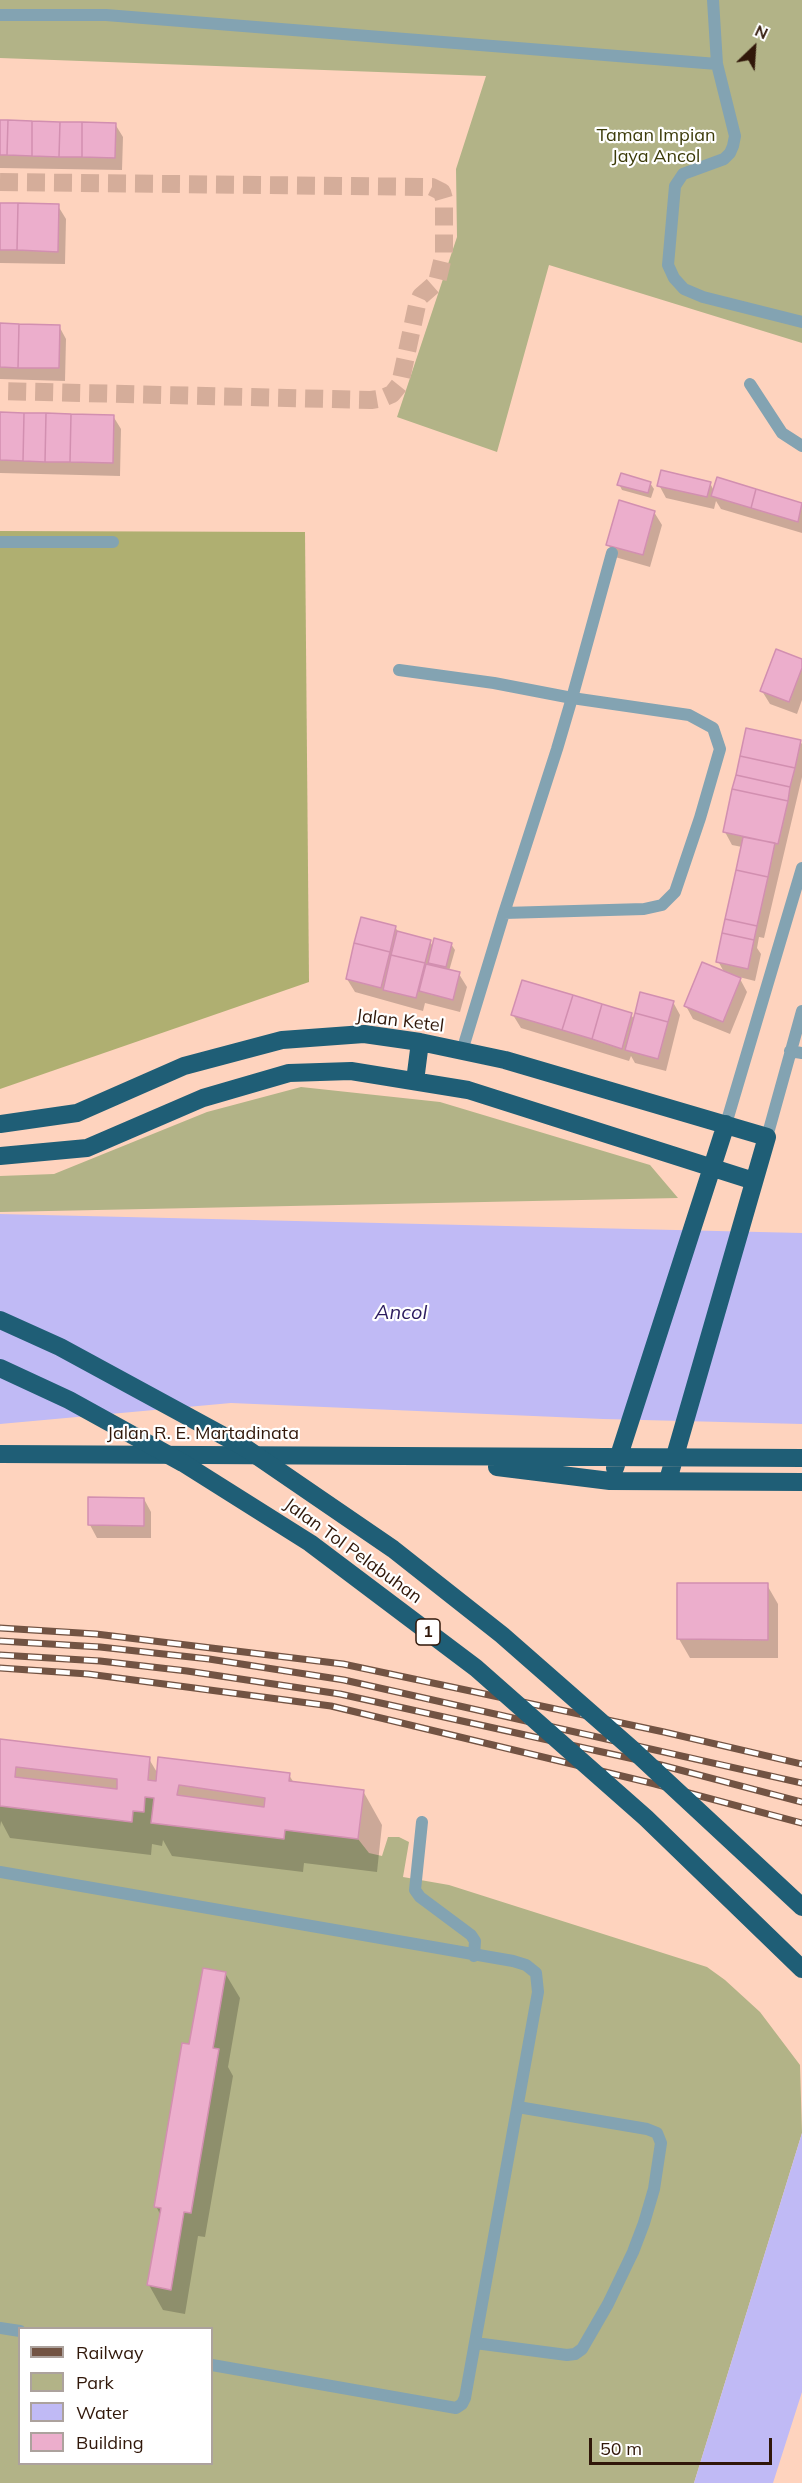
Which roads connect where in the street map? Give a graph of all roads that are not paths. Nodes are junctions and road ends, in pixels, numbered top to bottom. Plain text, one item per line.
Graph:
1 (712, 0) edge
2 (0, 15) edge
3 (717, 64) junction
4 (802, 322) edge
5 (750, 384) dead end
6 (802, 447) edge
7 (0, 542) edge
8 (113, 542) dead end
9 (612, 553) dead end
10 (399, 670) dead end
11 (572, 698) junction
12 (801, 876) edge
13 (504, 913) junction
14 (802, 1011) edge
15 (420, 1042) junction
16 (462, 1051) junction
17 (796, 1052) edge
18 (415, 1082) junction
19 (0, 1124) edge
20 (726, 1124) junction
21 (767, 1137) junction
22 (0, 1156) edge
23 (712, 1169) junction
24 (754, 1182) junction
25 (0, 1320) edge
26 (0, 1368) edge
27 (0, 1454) edge
28 (406, 1456) junction
29 (674, 1457) junction
30 (802, 1458) edge
31 (618, 1459) junction
32 (668, 1480) junction
33 (610, 1481) junction
34 (802, 1482) edge
35 (422, 1822) dead end
36 (0, 1872) edge
37 (802, 1907) edge
38 (474, 1956) junction
39 (802, 1969) edge
40 (518, 2107) junction
41 (0, 2328) edge
42 (18, 2331) edge
43 (475, 2343) junction
44 (213, 2365) edge

1 - 3 lane
2 - 3 lane
3 - 4 lane
5 - 6 lane
7 - 8 lane
9 - 11 lane
10 - 11 lane
11 - 13 lane
11 - 13 lane
12 - 20 lane
13 - 16 lane
14 - 17 lane
15 - 16 highway, Jalan Ketel
15 - 18 highway
15 - 19 highway, Jalan Ketel
16 - 20 highway, Jalan Ketel
17 - 21 lane
18 - 22 highway
18 - 23 highway
20 - 21 highway, Jalan Ketel
20 - 23 highway
21 - 24 highway
23 - 24 highway
23 - 31 highway
24 - 29 highway
25 - 37 highway, Jalan Tol Pelabuhan / 1, bridge
26 - 39 highway, Jalan Tol Pelabuhan / 1, bridge
27 - 28 highway, Jalan R. E. Martadinata
28 - 31 highway, Jalan R. E. Martadinata
28 - 33 highway, Jalan R. E. Martadinata
29 - 30 highway, Jalan R. E. Martadinata
29 - 31 highway, Jalan R. E. Martadinata
29 - 32 highway
31 - 33 highway
32 - 33 highway, Jalan R. E. Martadinata
32 - 34 highway, Jalan R. E. Martadinata
35 - 38 lane
36 - 38 lane
38 - 40 lane
40 - 43 lane
40 - 43 lane
41 - 42 lane
43 - 44 lane

